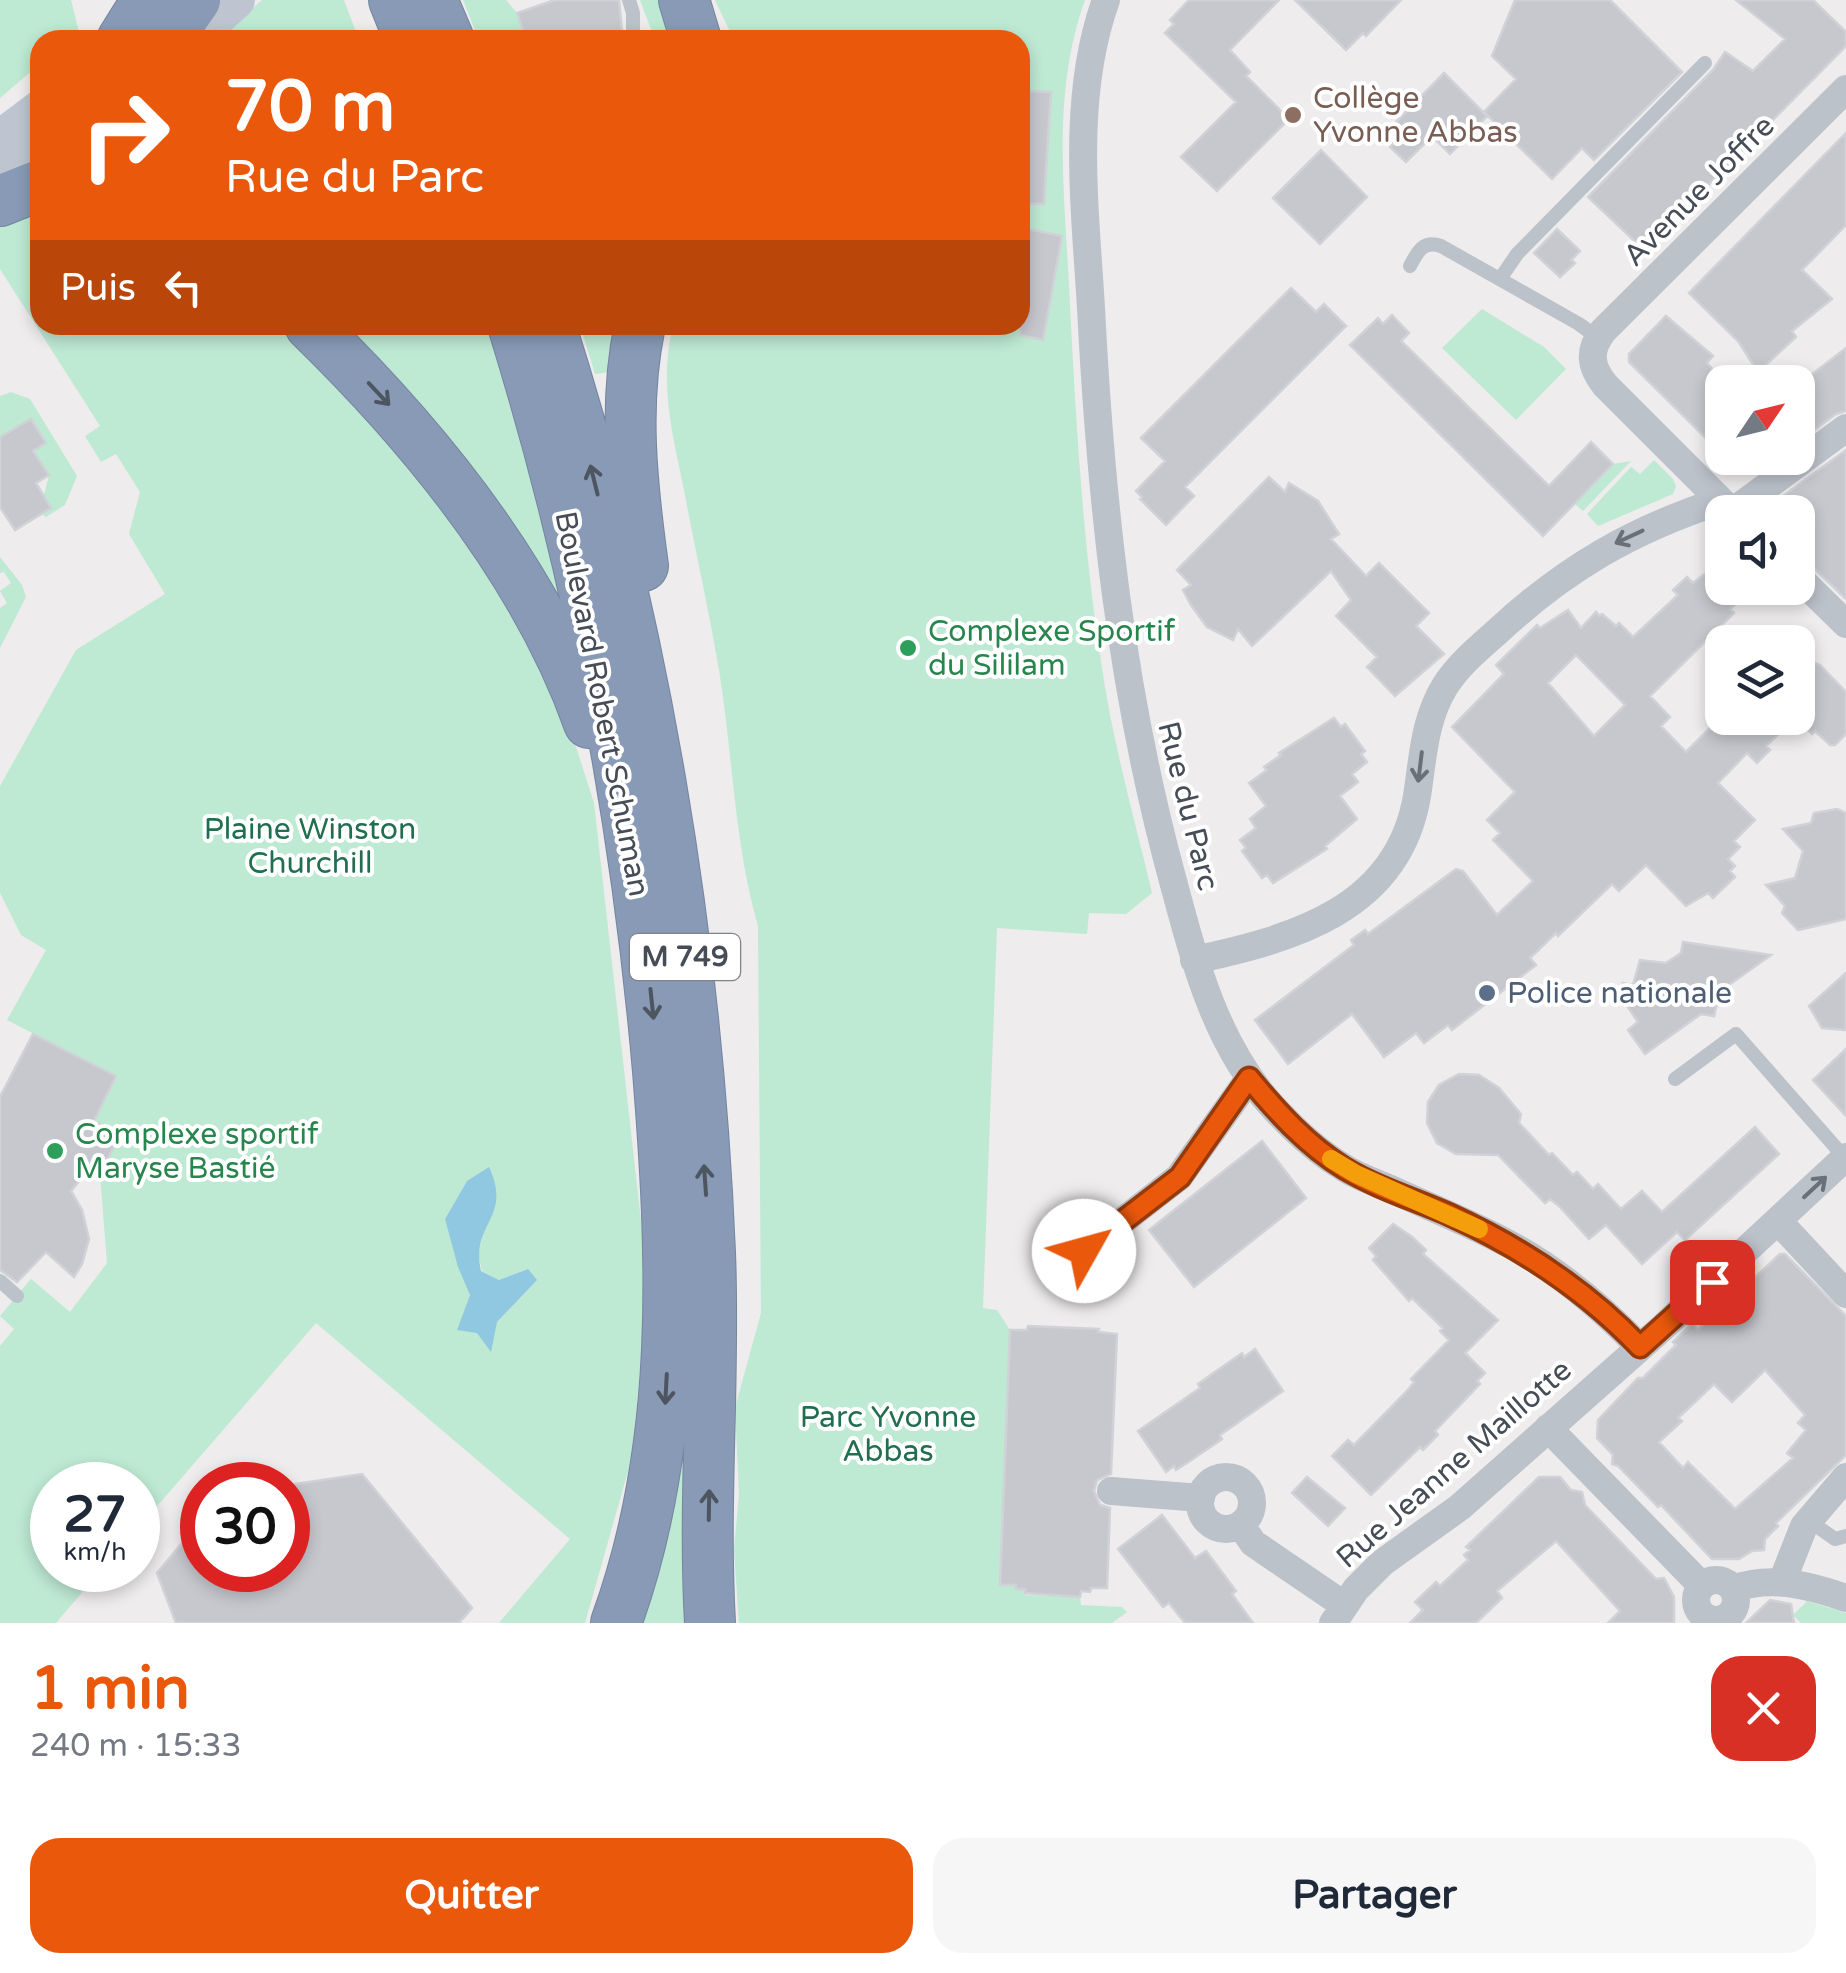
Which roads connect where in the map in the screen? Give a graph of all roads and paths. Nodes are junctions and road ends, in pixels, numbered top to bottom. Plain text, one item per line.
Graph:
1 (147, 0) edge
2 (358, 0) edge
3 (394, 0) edge
4 (432, 0) edge
5 (629, 0) edge
6 (684, 0) edge
7 (1106, 0) edge
8 (197, 21) edge
9 (128, 30) edge
10 (166, 30) edge
11 (369, 30) edge
12 (406, 30) edge
13 (445, 30) edge
14 (633, 30) edge
15 (693, 30) edge
16 (1705, 64) dead end
17 (1846, 89) edge
18 (30, 117) edge
19 (0, 140) edge
20 (30, 161) edge
21 (0, 181) edge
22 (30, 189) edge
23 (0, 201) edge
24 (1410, 266) dead end
25 (1500, 279) junction
26 (320, 335) edge
27 (515, 335) edge
28 (553, 335) edge
29 (628, 335) edge
30 (639, 335) edge
31 (1598, 338) junction
32 (630, 399) junction
33 (1846, 428) edge
34 (1714, 495) edge
35 (1748, 495) edge
36 (1705, 515) edge
37 (1815, 594) edge
38 (1846, 624) edge
39 (642, 908) junction
40 (1194, 960) junction
41 (691, 1008) junction
42 (1249, 1078) junction
43 (1675, 1079) dead end
44 (1845, 1158) edge
45 (1778, 1221) junction
46 (1084, 1251) dead end
47 (0, 1281) edge
48 (1846, 1294) edge
49 (17, 1296) dead end
50 (1640, 1347) junction
51 (1548, 1428) junction
52 (1846, 1477) edge
53 (1110, 1492) dead end
54 (1200, 1498) junction
55 (1808, 1520) junction
56 (1242, 1525) junction
57 (1846, 1536) edge
58 (1782, 1582) junction
59 (1702, 1586) junction
60 (1733, 1589) junction
61 (1846, 1598) edge
62 (1338, 1614) edge
63 (1706, 1620) edge
64 (616, 1623) edge
65 (710, 1623) edge

1 - 9 highway
2 - 11 highway
3 - 12 highway
4 - 13 highway
5 - 14 lane
6 - 15 highway
7 - 40 street, Rue du Parc
8 - 10 street
16 - 25 lane
17 - 31 street, Avenue Joffre
18 - 19 street
20 - 21 street
22 - 23 highway
24 - 25 lane
25 - 31 lane
26 -> 39 highway
27 - 39 highway, Boulevard Robert Schuman / M 749
41 -> 28 highway, Boulevard Robert Schuman / M 749
29 - 32 lane
30 - 32 highway
31 - 34 street
32 - 41 highway
33 - 35 street
36 -> 40 street
37 - 38 street
39 -> 64 highway, Boulevard Robert Schuman / M 749
40 - 42 street, Rue du Parc
65 -> 41 highway, Boulevard Robert Schuman / M 749
42 - 46 street
42 - 50 street, Rue du Parc
43 - 44 lane
45 -> 44 street, Rue Jeanne Maillotte
45 - 48 street
45 - 50 street, Rue Jeanne Maillotte
47 - 49 lane
50 - 51 street, Rue Jeanne Maillotte
51 - 59 street
51 - 62 street, Rue Jeanne Maillotte
52 - 55 street
53 - 54 street
54 - 56 street
54 - 56 street
55 - 57 lane
55 - 58 street
56 - 62 street
58 - 60 street
58 - 61 street
59 - 60 street
59 - 63 street
60 - 63 street

